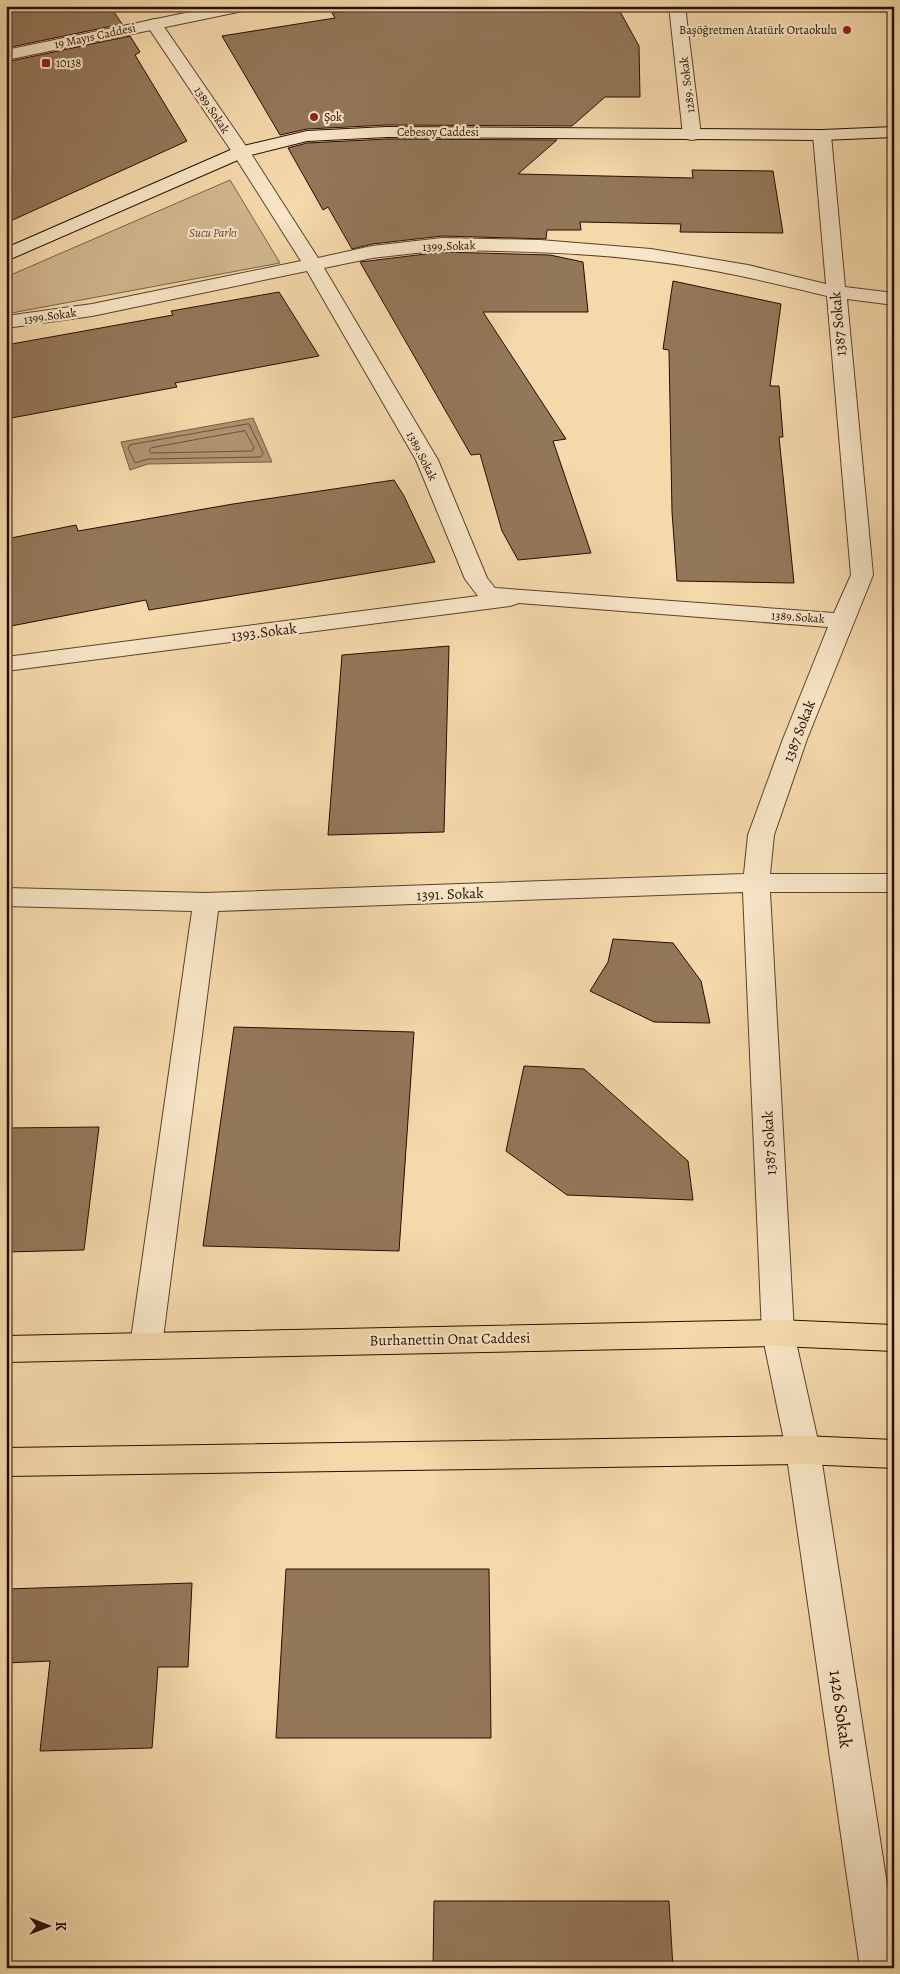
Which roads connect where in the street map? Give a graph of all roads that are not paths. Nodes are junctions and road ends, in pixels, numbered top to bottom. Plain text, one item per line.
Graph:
1 (243, 6) edge
2 (677, 6) edge
3 (154, 24) junction
4 (6, 55) edge
5 (894, 132) edge
6 (692, 135) junction
7 (822, 135) junction
8 (241, 152) junction
9 (6, 255) edge
10 (312, 263) junction
11 (835, 292) junction
12 (894, 299) edge
13 (6, 322) edge
14 (521, 598) junction
15 (842, 621) junction
16 (6, 664) edge
17 (894, 883) edge
18 (756, 884) junction
19 (6, 897) edge
20 (206, 902) junction
21 (778, 1333) junction
22 (894, 1338) edge
23 (146, 1346) junction
24 (6, 1348) edge
25 (802, 1450) junction
26 (894, 1454) edge
27 (6, 1462) edge
28 (880, 1968) edge

1 - 3 street, 19 Mayıs Caddesi
2 - 6 street, 1289. Sokak
3 - 4 street, 19 Mayıs Caddesi
3 - 8 street, 1389.Sokak
5 - 7 street, Cebesoy Caddesi
6 - 7 street, Cebesoy Caddesi
6 - 8 street, Cebesoy Caddesi
7 - 11 street, 1387 Sokak
8 - 9 street, Cebesoy Caddesi
8 - 10 street, 1389.Sokak
10 - 11 street, 1399.Sokak
10 - 13 street, 1399.Sokak
10 - 14 street, 1389.Sokak
11 - 12 street, 1399.Sokak
11 - 15 street, 1387 Sokak
14 - 15 street, 1389.Sokak
14 - 16 street, 1393.Sokak
15 - 18 street, 1387 Sokak
17 - 18 street, 1391. Sokak
18 - 20 street, 1391. Sokak
18 - 21 street, 1387 Sokak
19 - 20 street, 1391. Sokak
20 - 23 street
21 - 22 main road, Burhanettin Onat Caddesi
21 - 23 main road, Burhanettin Onat Caddesi
21 - 25 street, 1387 Sokak
23 - 24 main road, Burhanettin Onat Caddesi
25 - 26 main road
25 - 27 main road
25 - 28 street, 1426 Sokak

